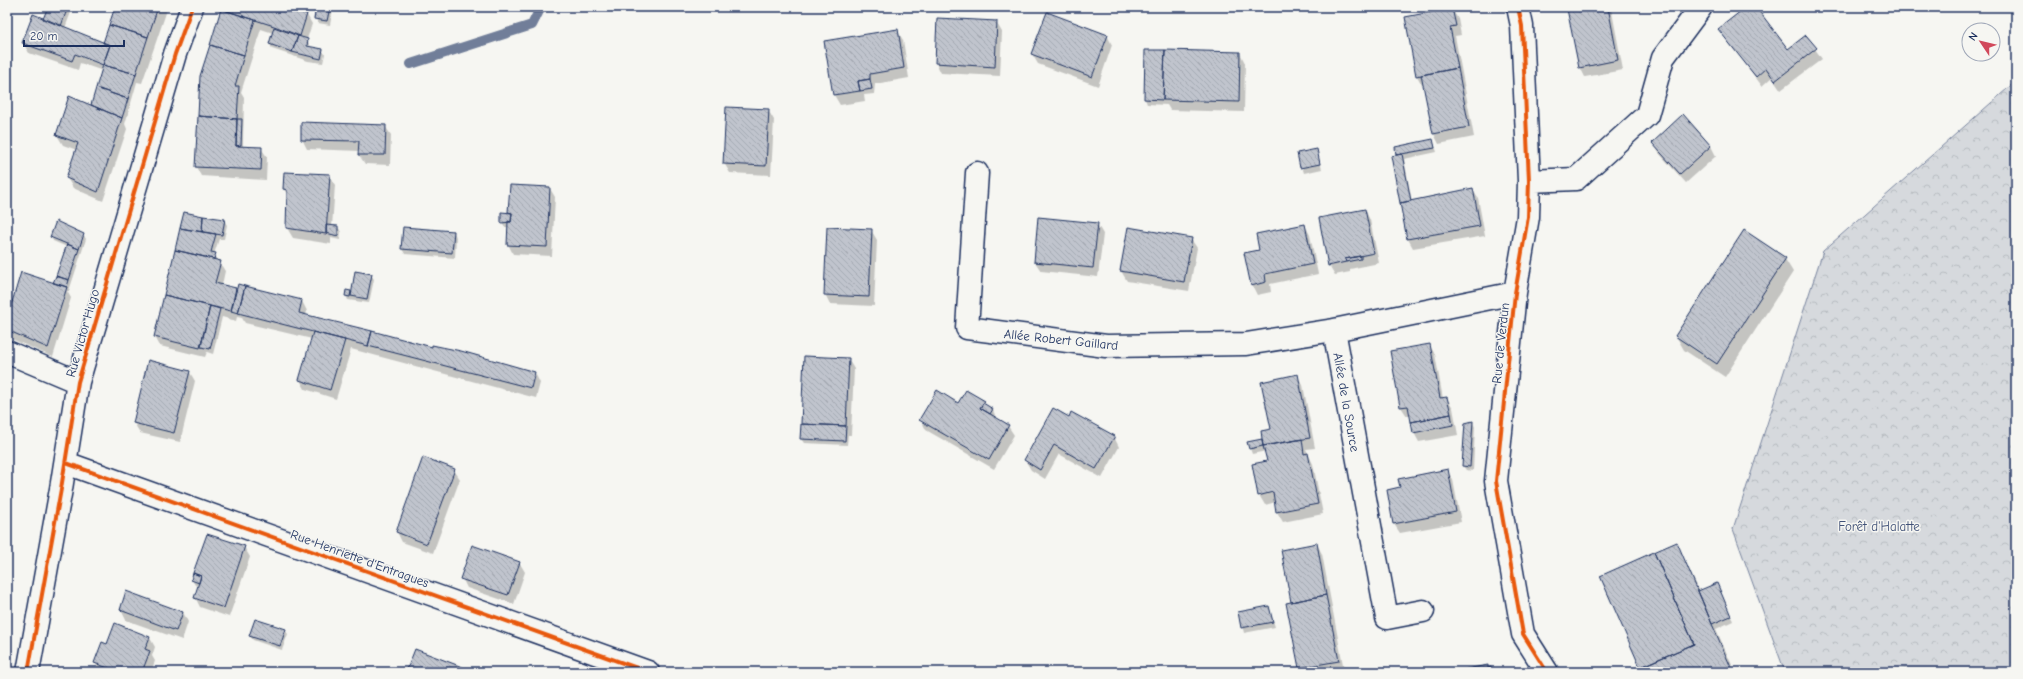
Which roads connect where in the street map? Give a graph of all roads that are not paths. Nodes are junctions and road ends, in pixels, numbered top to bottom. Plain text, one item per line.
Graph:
1 (192, 7) edge
2 (1518, 7) edge
3 (1701, 7) edge
4 (977, 173) dead end
5 (1529, 181) junction
6 (1515, 293) junction
7 (1334, 330) junction
8 (7, 352) edge
9 (78, 382) junction
10 (66, 463) junction
11 (1423, 611) dead end
12 (28, 672) edge
13 (648, 672) edge
14 (1547, 672) edge

1 - 9 street, Rue Victor Hugo
2 - 5 street, Rue de Verdun
3 - 5 street
4 - 7 street, Allée Robert Gaillard
5 - 6 street, Rue de Verdun
6 - 7 street
6 - 14 street, Rue de Verdun
7 - 11 street, Allée de la Source
8 - 9 street
9 - 10 street, Rue Victor Hugo
10 - 12 street, Rue Victor Hugo
10 - 13 street, Rue Henriette d'Entragues

